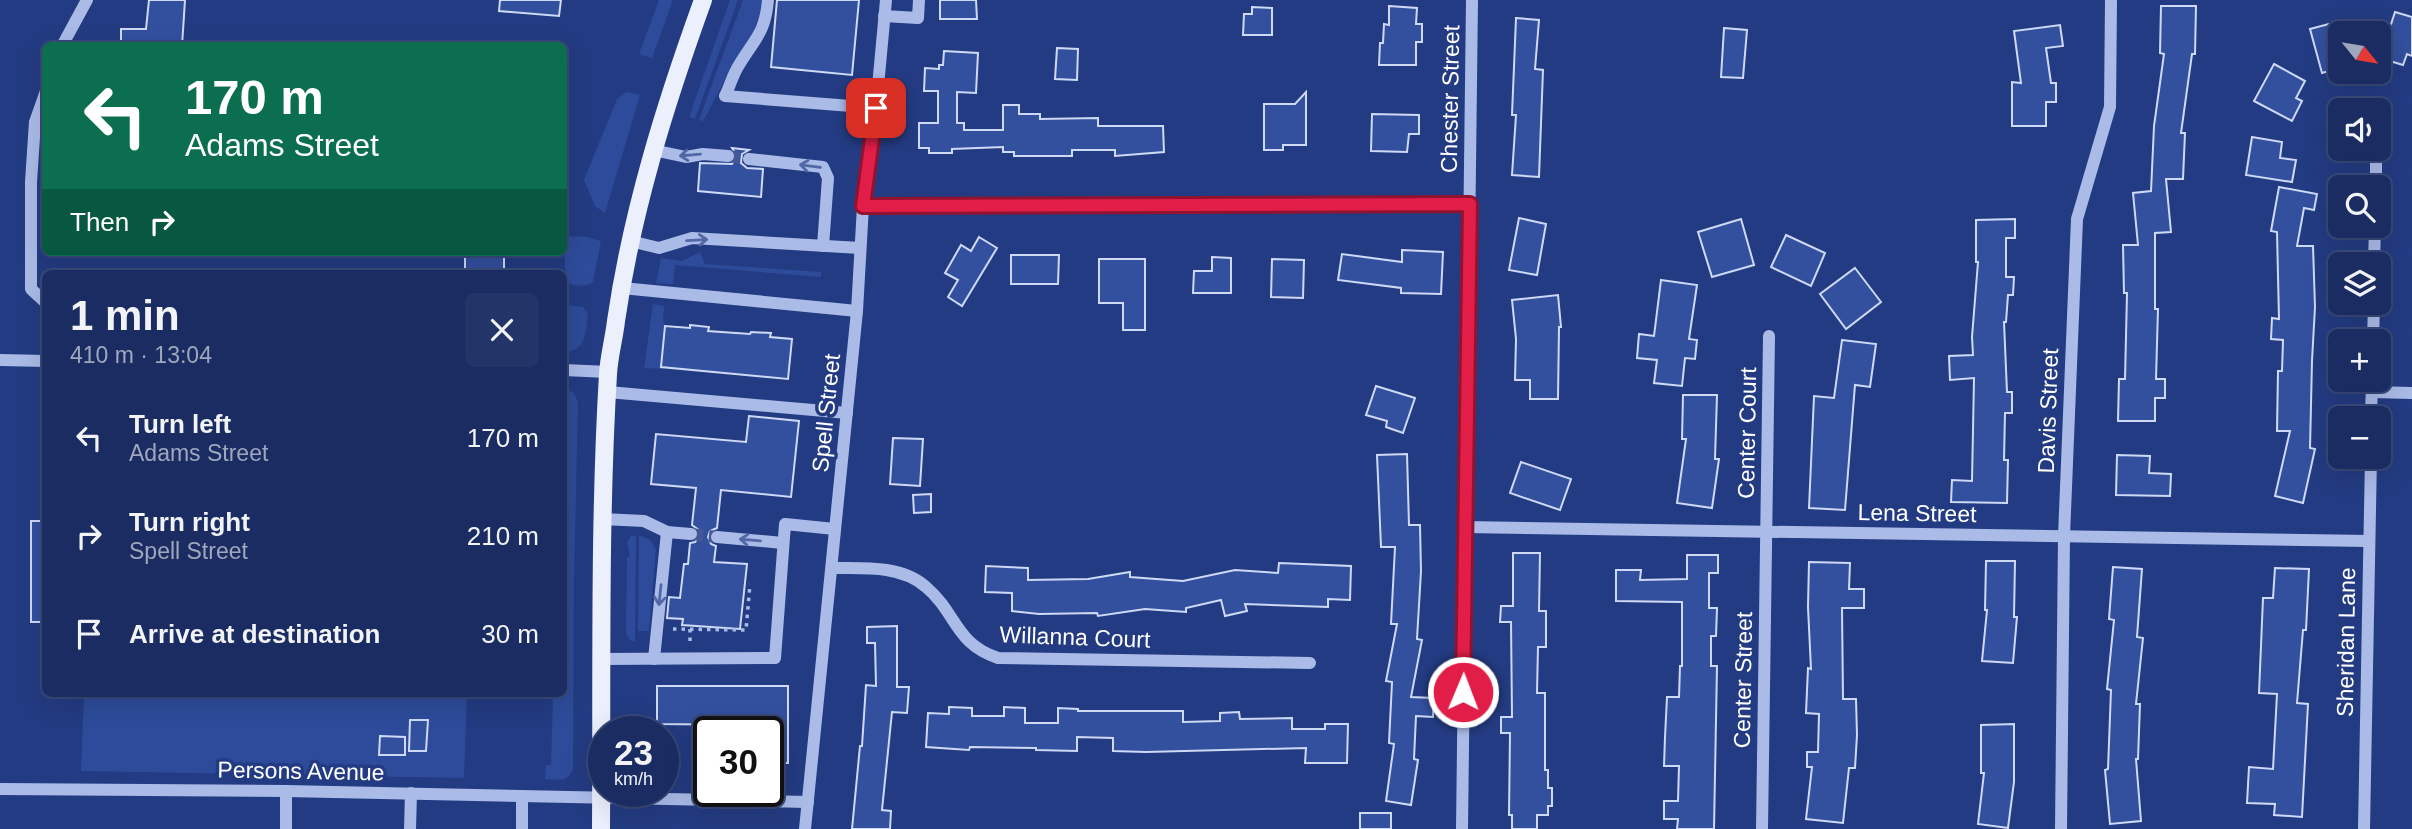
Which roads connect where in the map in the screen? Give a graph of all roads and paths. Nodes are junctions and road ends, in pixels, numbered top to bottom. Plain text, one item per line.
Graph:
1 (87, 0) edge
2 (703, 0) edge
3 (768, 0) edge
4 (886, 0) edge
5 (919, 0) edge
6 (1472, 0) edge
7 (2111, 0) edge
8 (884, 16) junction
9 (64, 42) edge
10 (42, 102) edge
11 (876, 108) junction
12 (653, 150) junction
13 (729, 156) tunnel mouth
14 (748, 159) tunnel mouth
15 (1470, 204) junction
16 (863, 206) junction
17 (630, 242) junction
18 (822, 246) junction
19 (860, 247) junction
20 (622, 288) junction
21 (42, 299) edge
22 (857, 311) junction
23 (1769, 335) dead end
24 (0, 360) edge
25 (42, 361) edge
26 (567, 370) edge
27 (608, 372) junction
28 (2391, 389) edge
29 (608, 392) junction
30 (2412, 393) edge
31 (847, 414) junction
32 (2371, 469) edge
33 (602, 519) junction
34 (1464, 527) junction
35 (835, 529) junction
36 (1766, 531) junction
37 (667, 532) junction
38 (691, 534) tunnel mouth
39 (2064, 536) junction
40 (717, 537) tunnel mouth
41 (2369, 541) junction
42 (783, 543) junction
43 (832, 568) junction
44 (750, 584) dead end
45 (670, 629) dead end
46 (602, 659) junction
47 (654, 659) junction
48 (1310, 663) dead end
49 (602, 716) edge
50 (0, 789) edge
51 (286, 791) junction
52 (411, 793) junction
53 (522, 796) junction
54 (588, 798) edge
55 (679, 800) edge
56 (808, 802) junction
57 (601, 807) edge
58 (286, 829) edge
59 (410, 829) edge
60 (522, 829) edge
61 (601, 829) edge
62 (805, 829) edge
63 (1462, 829) edge
64 (1762, 829) edge
65 (2060, 829) edge
66 (2364, 829) edge

1 - 9 street
2 - 12 main road
3 - 11 street
4 - 8 street, Spell Street
5 - 8 street
6 - 15 street, Chester Street
7 - 39 street, Davis Street
8 - 11 street, Spell Street
10 - 21 street
11 - 16 street, Spell Street
13 -> 12 street
12 - 17 main road
18 -> 14 street
15 - 16 street
15 - 34 street, Chester Street
16 - 19 street, Spell Street
17 -> 18 street
17 - 20 main road
18 - 19 street
19 - 22 street, Spell Street
20 - 22 street
20 - 27 main road
22 - 31 street, Spell Street
23 - 36 street, Center Court
24 - 25 street
26 - 27 street
27 - 29 main road
28 - 30 street
29 - 31 street
29 - 33 main road
31 - 35 street, Spell Street
32 - 41 street, Sheridan Lane
33 - 37 street
33 - 46 main road
34 - 36 street, Lena Street
34 - 63 street, Chester Street
35 - 42 street
35 - 43 street, Spell Street
36 - 39 street, Lena Street
36 - 64 street, Center Street
37 - 38 street
37 -> 47 street
39 - 41 street, Lena Street
39 - 65 street, Davis Street
42 -> 40 street
41 - 66 street, Sheridan Lane
42 - 47 street
43 - 48 street, Willanna Court
43 - 56 street, Spell Street
44 - 45 path
46 - 47 street
46 - 49 main road
50 - 51 street, Persons Avenue
51 - 52 street, Persons Avenue
51 - 58 street
52 - 53 street, Persons Avenue
52 - 59 street
53 - 54 street, Persons Avenue
53 - 60 street
55 - 56 street, Persons Avenue
56 - 62 street, Spell Street
57 - 61 main road

